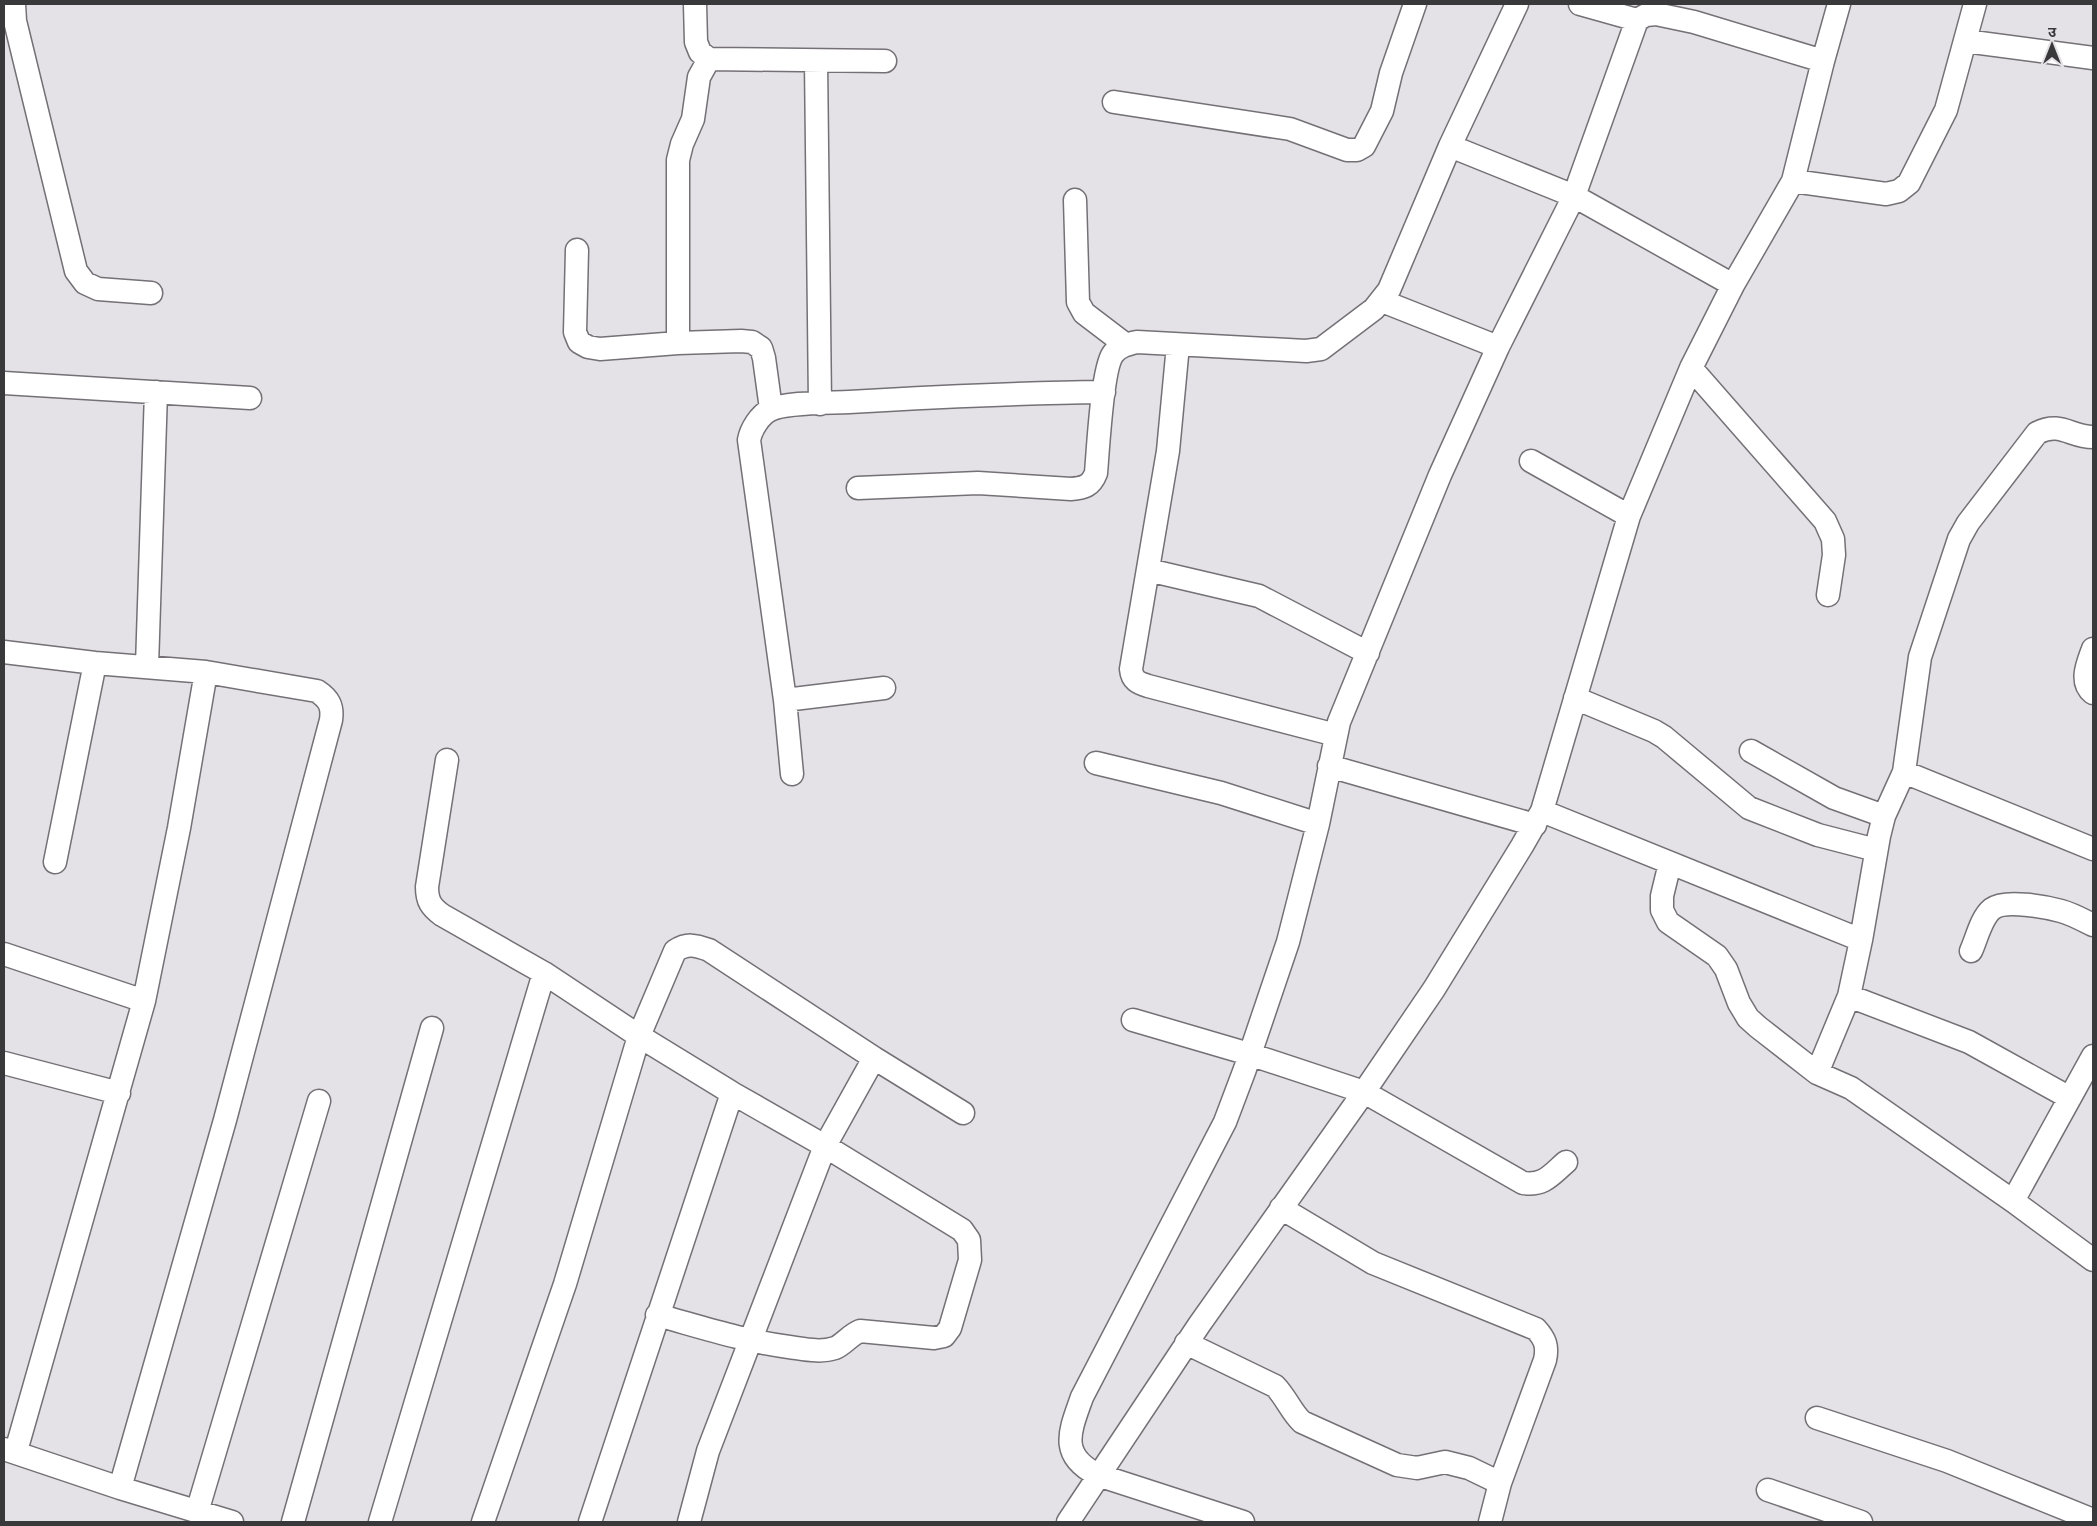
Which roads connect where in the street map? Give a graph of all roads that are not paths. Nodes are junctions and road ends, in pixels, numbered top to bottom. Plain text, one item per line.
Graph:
1 (14, 4) edge
2 (695, 4) edge
3 (1415, 4) edge
4 (1517, 4) edge
5 (1580, 4) edge
6 (1839, 4) edge
7 (1975, 4) edge
8 (1697, 13) edge
9 (1637, 20) junction
10 (1966, 41) junction
11 (2093, 58) edge
12 (709, 59) junction
13 (816, 61) junction
14 (885, 61) dead end
15 (1823, 61) junction
16 (1114, 102) dead end
17 (1450, 146) junction
18 (1793, 180) junction
19 (1574, 196) junction
20 (1075, 200) dead end
21 (577, 250) dead end
22 (1733, 285) junction
23 (151, 293) dead end
24 (1382, 301) junction
25 (678, 343) junction
26 (1126, 344) junction
27 (1178, 344) junction
28 (1498, 347) junction
29 (1692, 368) junction
30 (4, 383) edge
31 (156, 392) junction
32 (1104, 392) junction
33 (250, 398) dead end
34 (820, 404) junction
35 (771, 410) junction
36 (2093, 437) edge
37 (1532, 461) dead end
38 (858, 488) dead end
39 (1629, 516) junction
40 (1148, 570) junction
41 (1828, 595) dead end
42 (2093, 649) edge
43 (4, 652) edge
44 (1368, 653) junction
45 (95, 663) junction
46 (147, 666) junction
47 (206, 672) junction
48 (884, 688) dead end
49 (2093, 693) edge
50 (1575, 698) junction
51 (785, 700) junction
52 (1336, 736) junction
53 (1751, 751) dead end
54 (447, 760) dead end
55 (1096, 763) dead end
56 (1329, 766) junction
57 (1904, 772) junction
58 (792, 774) dead end
59 (1884, 816) junction
60 (1538, 818) junction
61 (1318, 824) junction
62 (2093, 849) edge
63 (1876, 850) junction
64 (55, 862) dead end
65 (1670, 863) junction
66 (2093, 925) edge
67 (1861, 940) junction
68 (1971, 951) dead end
69 (4, 954) edge
70 (544, 973) junction
71 (1849, 996) junction
72 (144, 1001) junction
73 (1134, 1020) dead end
74 (432, 1028) dead end
75 (640, 1036) junction
76 (1249, 1054) junction
77 (2093, 1056) edge
78 (874, 1058) junction
79 (4, 1063) edge
80 (1817, 1073) junction
81 (119, 1092) junction
82 (1364, 1092) junction
83 (732, 1093) junction
84 (2070, 1098) junction
85 (319, 1101) dead end
86 (963, 1113) dead end
87 (825, 1146) junction
88 (1566, 1162) dead end
89 (2013, 1201) junction
90 (1281, 1208) junction
91 (2093, 1260) edge
92 (657, 1315) junction
93 (751, 1342) junction
94 (1186, 1344) junction
95 (1816, 1418) dead end
96 (10, 1450) edge
97 (1098, 1476) junction
98 (1500, 1483) junction
99 (120, 1488) junction
100 (1768, 1490) dead end
101 (197, 1512) junction
102 (1077, 1518) edge
103 (2093, 1520) edge
104 (232, 1522) edge
105 (294, 1522) edge
106 (380, 1522) edge
107 (483, 1522) edge
108 (590, 1522) edge
109 (689, 1522) edge
110 (1243, 1522) edge
111 (1490, 1522) edge
112 (1862, 1522) edge

1 - 23 street
2 - 12 street
3 - 16 street
4 - 17 street
5 - 9 street
6 - 15 street
7 - 10 street
8 - 9 street
8 - 15 street
9 - 19 street
10 - 11 street
10 - 18 street
12 - 13 street
12 - 25 street
13 - 14 street
13 - 34 street
15 - 18 street
17 - 19 street
17 - 24 street
18 - 22 street
19 - 22 street
19 - 28 street
20 - 26 street
21 - 25 street
22 - 29 street
24 - 27 street
24 - 28 street
25 - 35 street
26 - 27 street
26 - 32 street
27 - 40 street
28 - 44 street
29 - 39 street
29 - 41 street
30 - 31 street
31 - 33 street
31 - 46 street
32 - 34 street
32 - 38 street
34 - 35 street
35 - 51 street
36 - 57 street
37 - 39 street
39 - 50 street
40 - 44 street
40 - 52 street
42 - 49 street
43 - 45 street
44 - 52 street
45 - 46 street
45 - 64 street
46 - 47 street
47 - 72 street
47 - 99 street
48 - 51 street
50 - 60 street
50 - 63 street
51 - 58 street
52 - 56 street
53 - 59 street
54 - 70 street
55 - 61 street
56 - 60 street
56 - 61 street
57 - 59 street
57 - 62 street
59 - 63 street
60 - 65 street
60 - 82 street
61 - 76 street
63 - 67 street
65 - 67 street
65 - 80 street
66 - 68 street
67 - 71 street
69 - 72 street
70 - 75 street
70 - 106 street
71 - 80 street
71 - 84 street
72 - 81 street
73 - 76 street
74 - 105 street
75 - 78 street
75 - 83 street
75 - 107 street
76 - 82 street
76 - 97 street
77 - 84 street
78 - 86 street
78 - 87 street
79 - 81 street
80 - 89 street
81 - 96 street
82 - 88 street
82 - 90 street
83 - 87 street
83 - 92 street
84 - 89 street
85 - 101 street
87 - 93 street
87 - 93 street
89 - 91 street
90 - 94 street
90 - 98 street
92 - 93 street
92 - 108 street
93 - 109 street
94 - 97 street
94 - 98 street
95 - 103 street
96 - 99 street
97 - 102 street
97 - 110 street
98 - 111 street
99 - 101 street
100 - 112 street
101 - 104 street

